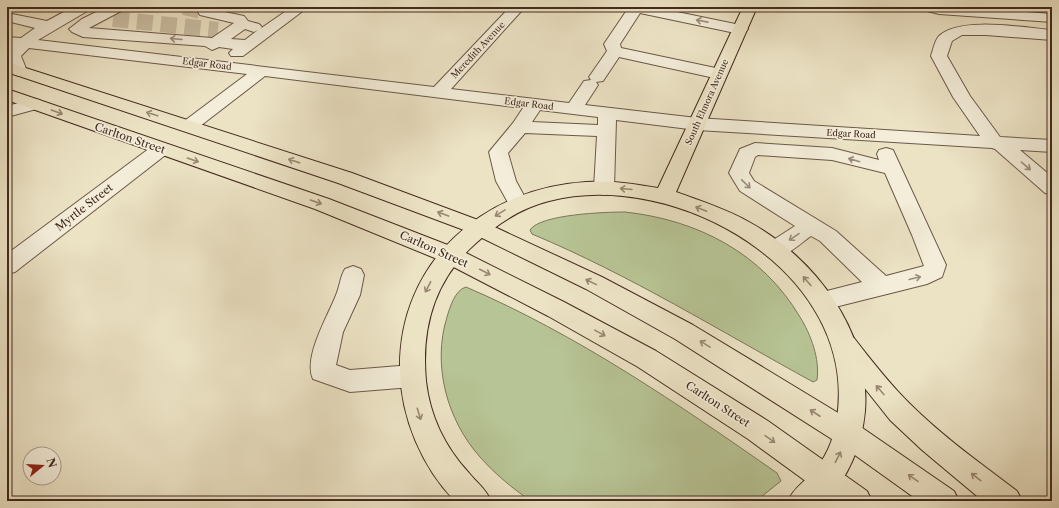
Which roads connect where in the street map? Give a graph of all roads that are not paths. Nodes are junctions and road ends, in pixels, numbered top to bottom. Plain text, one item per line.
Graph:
1 (230, 7) edge
2 (301, 7) edge
3 (518, 7) edge
4 (750, 7) edge
5 (928, 7) edge
6 (205, 12) tunnel mouth
7 (115, 13) tunnel mouth
8 (85, 14) edge
9 (7, 17) edge
10 (1052, 18) edge
11 (49, 26) junction
12 (740, 29) junction
13 (229, 30) junction
14 (268, 30) junction
15 (7, 32) edge
16 (1052, 35) edge
17 (30, 39) junction
18 (7, 42) edge
19 (248, 45) junction
20 (616, 51) junction
21 (185, 61) junction
22 (219, 66) junction
23 (13, 69) edge
24 (261, 71) junction
25 (718, 74) junction
26 (438, 93) junction
27 (7, 94) edge
28 (34, 104) junction
29 (534, 105) junction
30 (573, 110) junction
31 (7, 112) edge
32 (606, 122) junction
33 (697, 124) junction
34 (189, 126) junction
35 (520, 127) junction
36 (877, 135) junction
37 (998, 143) junction
38 (1052, 146) edge
39 (161, 149) junction
40 (892, 167) junction
41 (604, 188) junction
42 (1052, 188) edge
43 (664, 197) junction
44 (518, 204) junction
45 (812, 225) junction
46 (479, 228) junction
47 (775, 250) junction
48 (450, 255) junction
49 (7, 266) edge
50 (353, 275) dead end
51 (881, 286) junction
52 (823, 301) junction
53 (845, 345) junction
54 (412, 376) junction
55 (848, 434) junction
56 (826, 479) junction
57 (452, 488) edge
58 (476, 501) edge
59 (804, 501) edge
60 (857, 501) edge
61 (944, 501) edge
62 (1007, 501) edge

1 - 13 street
2 - 14 street
3 - 26 street, Meredith Avenue
4 - 12 main road, South Elmora Avenue
5 - 10 street
6 - 13 street
7 - 8 street
8 - 11 street
13 -> 8 street
9 - 11 street
11 - 17 street
12 -> 20 street
12 - 25 main road, South Elmora Avenue
13 - 14 street
13 - 19 street
13 - 21 street
14 - 19 street
15 - 17 street
16 - 37 street
17 - 18 street, Edgar Road
17 - 21 street, Edgar Road
17 - 23 street
19 - 22 street
20 - 25 street
20 - 30 street
21 - 22 street, Edgar Road
22 - 24 street, Edgar Road
34 -> 23 main road
24 - 26 street, Edgar Road
24 - 34 street
25 - 33 main road, South Elmora Avenue
26 - 29 street, Edgar Road
27 - 28 main road, Carlton Street
28 - 31 street
28 -> 39 main road, Carlton Street
29 - 30 street, Edgar Road
29 - 35 street
30 - 32 street, Edgar Road
32 - 33 street, Edgar Road
32 - 35 street
32 - 41 street
33 - 36 street, Edgar Road
33 - 43 main road, South Elmora Avenue
46 -> 34 main road
35 - 44 street
36 - 37 street, Edgar Road
36 - 40 street
37 - 38 street, Edgar Road
37 -> 42 street
39 -> 48 main road, Carlton Street
39 - 49 street, Myrtle Street
40 -> 45 street
51 -> 40 street
43 -> 41 main road
41 - 44 main road
47 -> 43 main road
44 -> 46 main road
45 -> 47 street
45 - 51 street
46 - 48 main road
55 -> 46 main road
52 -> 47 main road
48 -> 54 main road
48 -> 56 main road, Carlton Street
50 - 54 street
51 - 52 street
52 - 53 main road
53 - 55 main road
62 -> 53 main road
54 -> 57 main road
56 -> 55 main road
61 -> 55 main road
56 - 59 main road
56 - 60 main road, Carlton Street
57 - 58 main road

